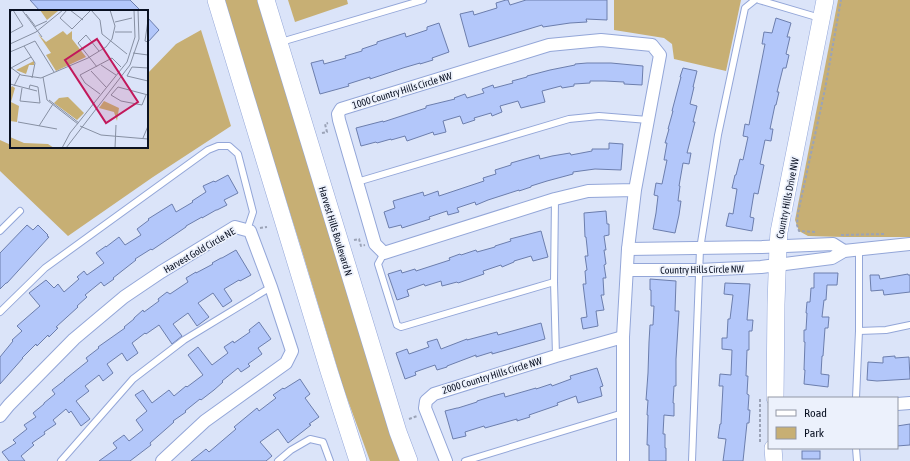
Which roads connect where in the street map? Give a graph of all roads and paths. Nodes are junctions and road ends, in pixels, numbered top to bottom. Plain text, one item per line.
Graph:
1 (216, 0) edge
2 (266, 0) edge
3 (423, 0) edge
4 (755, 0) edge
5 (759, 0) edge
6 (825, 0) edge
7 (841, 0) edge
8 (822, 18) junction
9 (279, 42) junction
10 (648, 120) junction
11 (357, 182) junction
12 (635, 190) junction
13 (555, 199) junction
14 (20, 211) dead end
15 (247, 230) junction
16 (0, 231) edge
17 (816, 232) dead end
18 (888, 234) dead end
19 (840, 235) dead end
20 (910, 244) edge
21 (778, 246) junction
22 (628, 249) junction
23 (700, 249) junction
24 (859, 249) junction
25 (844, 251) junction
26 (384, 253) junction
27 (777, 265) junction
28 (627, 270) junction
29 (699, 270) junction
30 (554, 282) junction
31 (271, 287) junction
32 (0, 312) edge
33 (910, 326) edge
34 (859, 331) junction
35 (623, 337) junction
36 (556, 356) junction
37 (775, 397) edge
38 (856, 397) edge
39 (910, 403) edge
40 (898, 404) edge
41 (623, 413) junction
42 (0, 416) edge
43 (774, 449) edge
44 (856, 449) edge
45 (61, 461) edge
46 (162, 461) edge
47 (278, 461) edge
48 (330, 461) edge
49 (358, 461) edge
50 (409, 461) edge
51 (446, 461) edge
52 (465, 461) edge
53 (623, 461) edge
54 (692, 461) edge
55 (774, 461) edge
56 (857, 461) edge

1 - 49 main road
2 - 9 main road, Harvest Hills Boulevard N
3 - 9 lane
4 - 23 lane
5 - 8 lane
6 - 8 main road, Country Hills Drive NW
7 - 17 path
8 - 21 main road, Country Hills Drive NW
9 - 50 main road, Harvest Hills Boulevard N
10 - 11 lane
10 - 11 street, 1000 Country Hills Circle NW
10 - 12 street, 1000 Country Hills Circle NW
11 - 26 street, 1000 Country Hills Circle NW
12 - 13 street
12 - 22 street, 1000 Country Hills Circle NW
13 - 26 street
13 - 30 lane
14 - 16 lane
15 - 31 street, Harvest Gold Circle NE
15 - 32 lane
15 - 42 street, Harvest Gold Circle NE
18 - 19 path
20 - 24 street
21 - 23 street, Country Hills Circle NW
21 - 25 street, Country Hills Circle NW
21 - 27 main road, Country Hills Drive NW
22 - 23 street, Country Hills Circle NW
22 - 28 street
23 - 29 lane
24 - 25 street
24 - 34 lane
25 - 27 street, Country Hills Circle NW
26 - 30 lane
27 - 29 street, Country Hills Circle NW
27 - 37 main road, Country Hills Drive NW
28 - 29 street, Country Hills Circle NW
28 - 35 street
29 - 54 lane
30 - 36 lane
31 - 45 lane
31 - 46 street, Harvest Gold Circle NE
33 - 34 lane
34 - 38 lane
35 - 36 street, 2000 Country Hills Circle NW
35 - 41 street
36 - 51 street, 2000 Country Hills Circle NW
39 - 40 street
41 - 52 lane
41 - 53 street
43 - 55 main road
44 - 56 lane
47 - 48 lane

